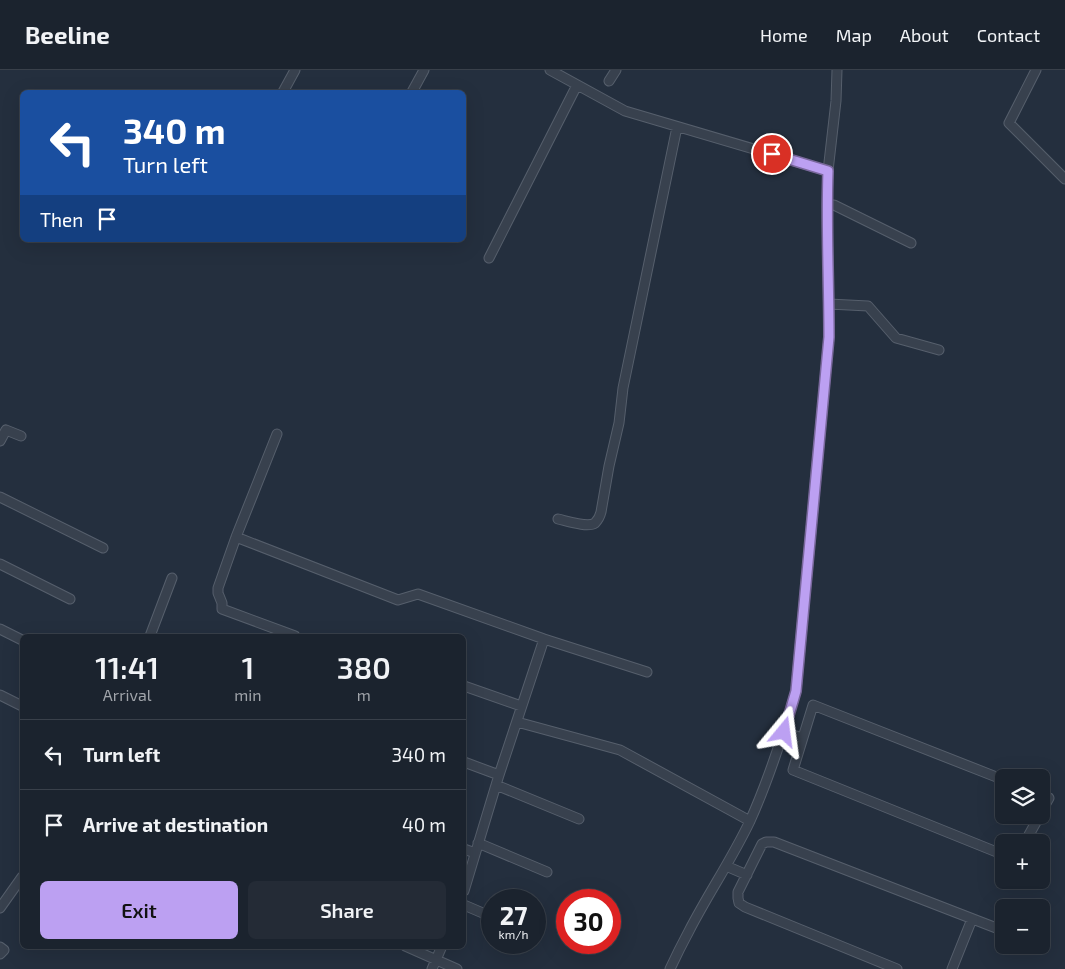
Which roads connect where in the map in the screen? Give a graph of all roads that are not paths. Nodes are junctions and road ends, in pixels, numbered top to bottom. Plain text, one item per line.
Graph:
1 (295, 70) edge
2 (423, 70) edge
3 (550, 70) edge
4 (616, 70) edge
5 (837, 70) edge
6 (1036, 70) edge
7 (609, 82) dead end
8 (577, 85) junction
9 (284, 90) edge
10 (413, 90) edge
11 (677, 126) junction
12 (828, 171) junction
13 (1065, 179) edge
14 (827, 205) junction
15 (911, 243) dead end
16 (489, 258) dead end
17 (829, 304) junction
18 (939, 350) dead end
19 (277, 434) dead end
20 (21, 436) dead end
21 (0, 441) edge
22 (0, 497) edge
23 (558, 519) dead end
24 (236, 537) junction
25 (103, 548) dead end
26 (0, 564) edge
27 (172, 578) dead end
28 (70, 599) dead end
29 (0, 629) edge
30 (151, 634) edge
31 (290, 634) edge
32 (20, 639) edge
33 (544, 639) junction
34 (647, 672) dead end
35 (466, 687) edge
36 (0, 695) edge
37 (20, 705) edge
38 (521, 706) junction
39 (517, 722) junction
40 (784, 732) junction
41 (802, 738) junction
42 (466, 763) edge
43 (499, 774) junction
44 (995, 776) edge
45 (496, 785) junction
46 (579, 819) dead end
47 (750, 821) junction
48 (478, 843) junction
49 (466, 850) edge
50 (995, 851) edge
51 (475, 853) junction
52 (726, 866) junction
53 (547, 872) dead end
54 (747, 875) junction
55 (20, 880) edge
56 (466, 884) edge
57 (466, 906) edge
58 (0, 908) edge
59 (481, 912) edge
60 (972, 919) junction
61 (995, 928) edge
62 (0, 947) edge
63 (412, 949) edge
64 (441, 949) edge
65 (0, 954) edge
66 (436, 960) junction
67 (432, 969) edge
68 (457, 969) edge
69 (670, 969) edge
70 (897, 969) edge
71 (952, 969) edge

1 - 9 street
2 - 10 street
3 - 8 street
4 - 7 street
5 - 12 street
6 - 13 street
8 - 11 street
8 - 16 street
11 - 12 street
11 - 23 street
12 - 14 street
14 - 15 street
14 - 17 street
17 - 18 street
17 - 40 street
19 - 24 street
20 - 21 street
22 - 25 street
24 - 31 street
24 - 33 street
26 - 28 street
27 - 30 street
29 - 32 street
33 - 34 street
33 - 38 street
35 - 38 street
36 - 37 street
38 - 39 street
39 - 43 street
39 - 47 street
40 - 41 street
40 - 47 street
41 - 44 street
41 - 50 street
42 - 43 street
43 - 45 street
45 - 46 street
45 - 48 street
47 - 52 street
48 - 51 street
48 - 53 street
49 - 51 street
51 - 56 street
52 - 54 street
52 - 69 street
54 - 60 street
54 - 70 street
55 - 58 street
57 - 59 street
60 - 61 street
60 - 71 street
62 - 65 street
63 - 66 street
64 - 66 street
66 - 67 street
66 - 68 street

